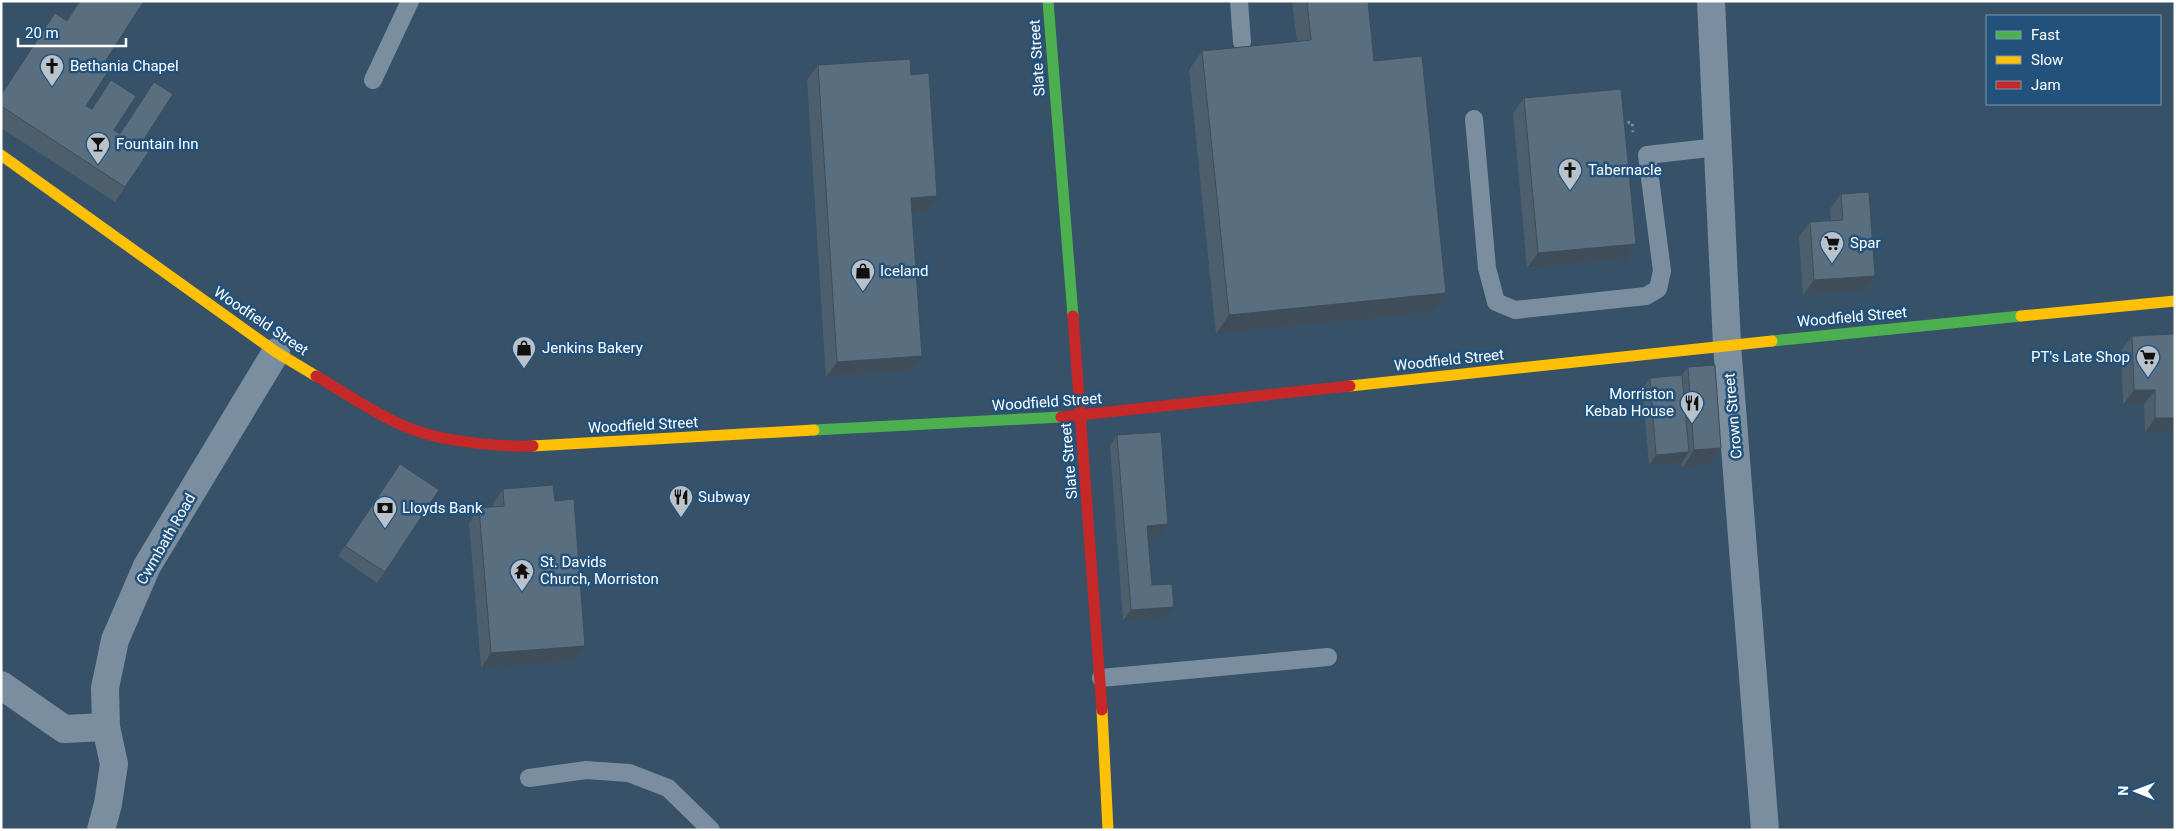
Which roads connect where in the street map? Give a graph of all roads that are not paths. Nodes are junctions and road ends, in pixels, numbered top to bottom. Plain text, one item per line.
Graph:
1 (410, 1) edge
2 (1048, 1) edge
3 (1239, 1) edge
4 (1711, 1) edge
5 (1242, 42) dead end
6 (373, 80) dead end
7 (1474, 119) dead end
8 (1718, 147) junction
9 (1, 155) edge
10 (2175, 302) edge
11 (1727, 344) junction
12 (276, 352) junction
13 (1080, 416) junction
14 (1328, 657) dead end
15 (1102, 678) junction
16 (1, 685) edge
17 (106, 727) junction
18 (529, 778) dead end
19 (101, 830) edge
20 (711, 830) edge
21 (1108, 830) edge
22 (1766, 830) edge

1 - 6 lane
2 - 13 main road, Slate Street
3 - 5 lane
4 - 8 street, Crown Street
7 - 8 lane
8 - 11 street, Crown Street
9 - 12 main road, Woodfield Street
10 - 11 main road, Woodfield Street
11 - 13 main road, Woodfield Street
11 - 22 street, Crown Street
12 - 13 main road, Woodfield Street
12 - 17 street, Cwmbath Road
13 - 15 main road, Slate Street
14 - 15 lane
15 - 21 main road, Slate Street
16 - 17 street
17 - 19 street, Cwmbath Road
18 - 20 lane

